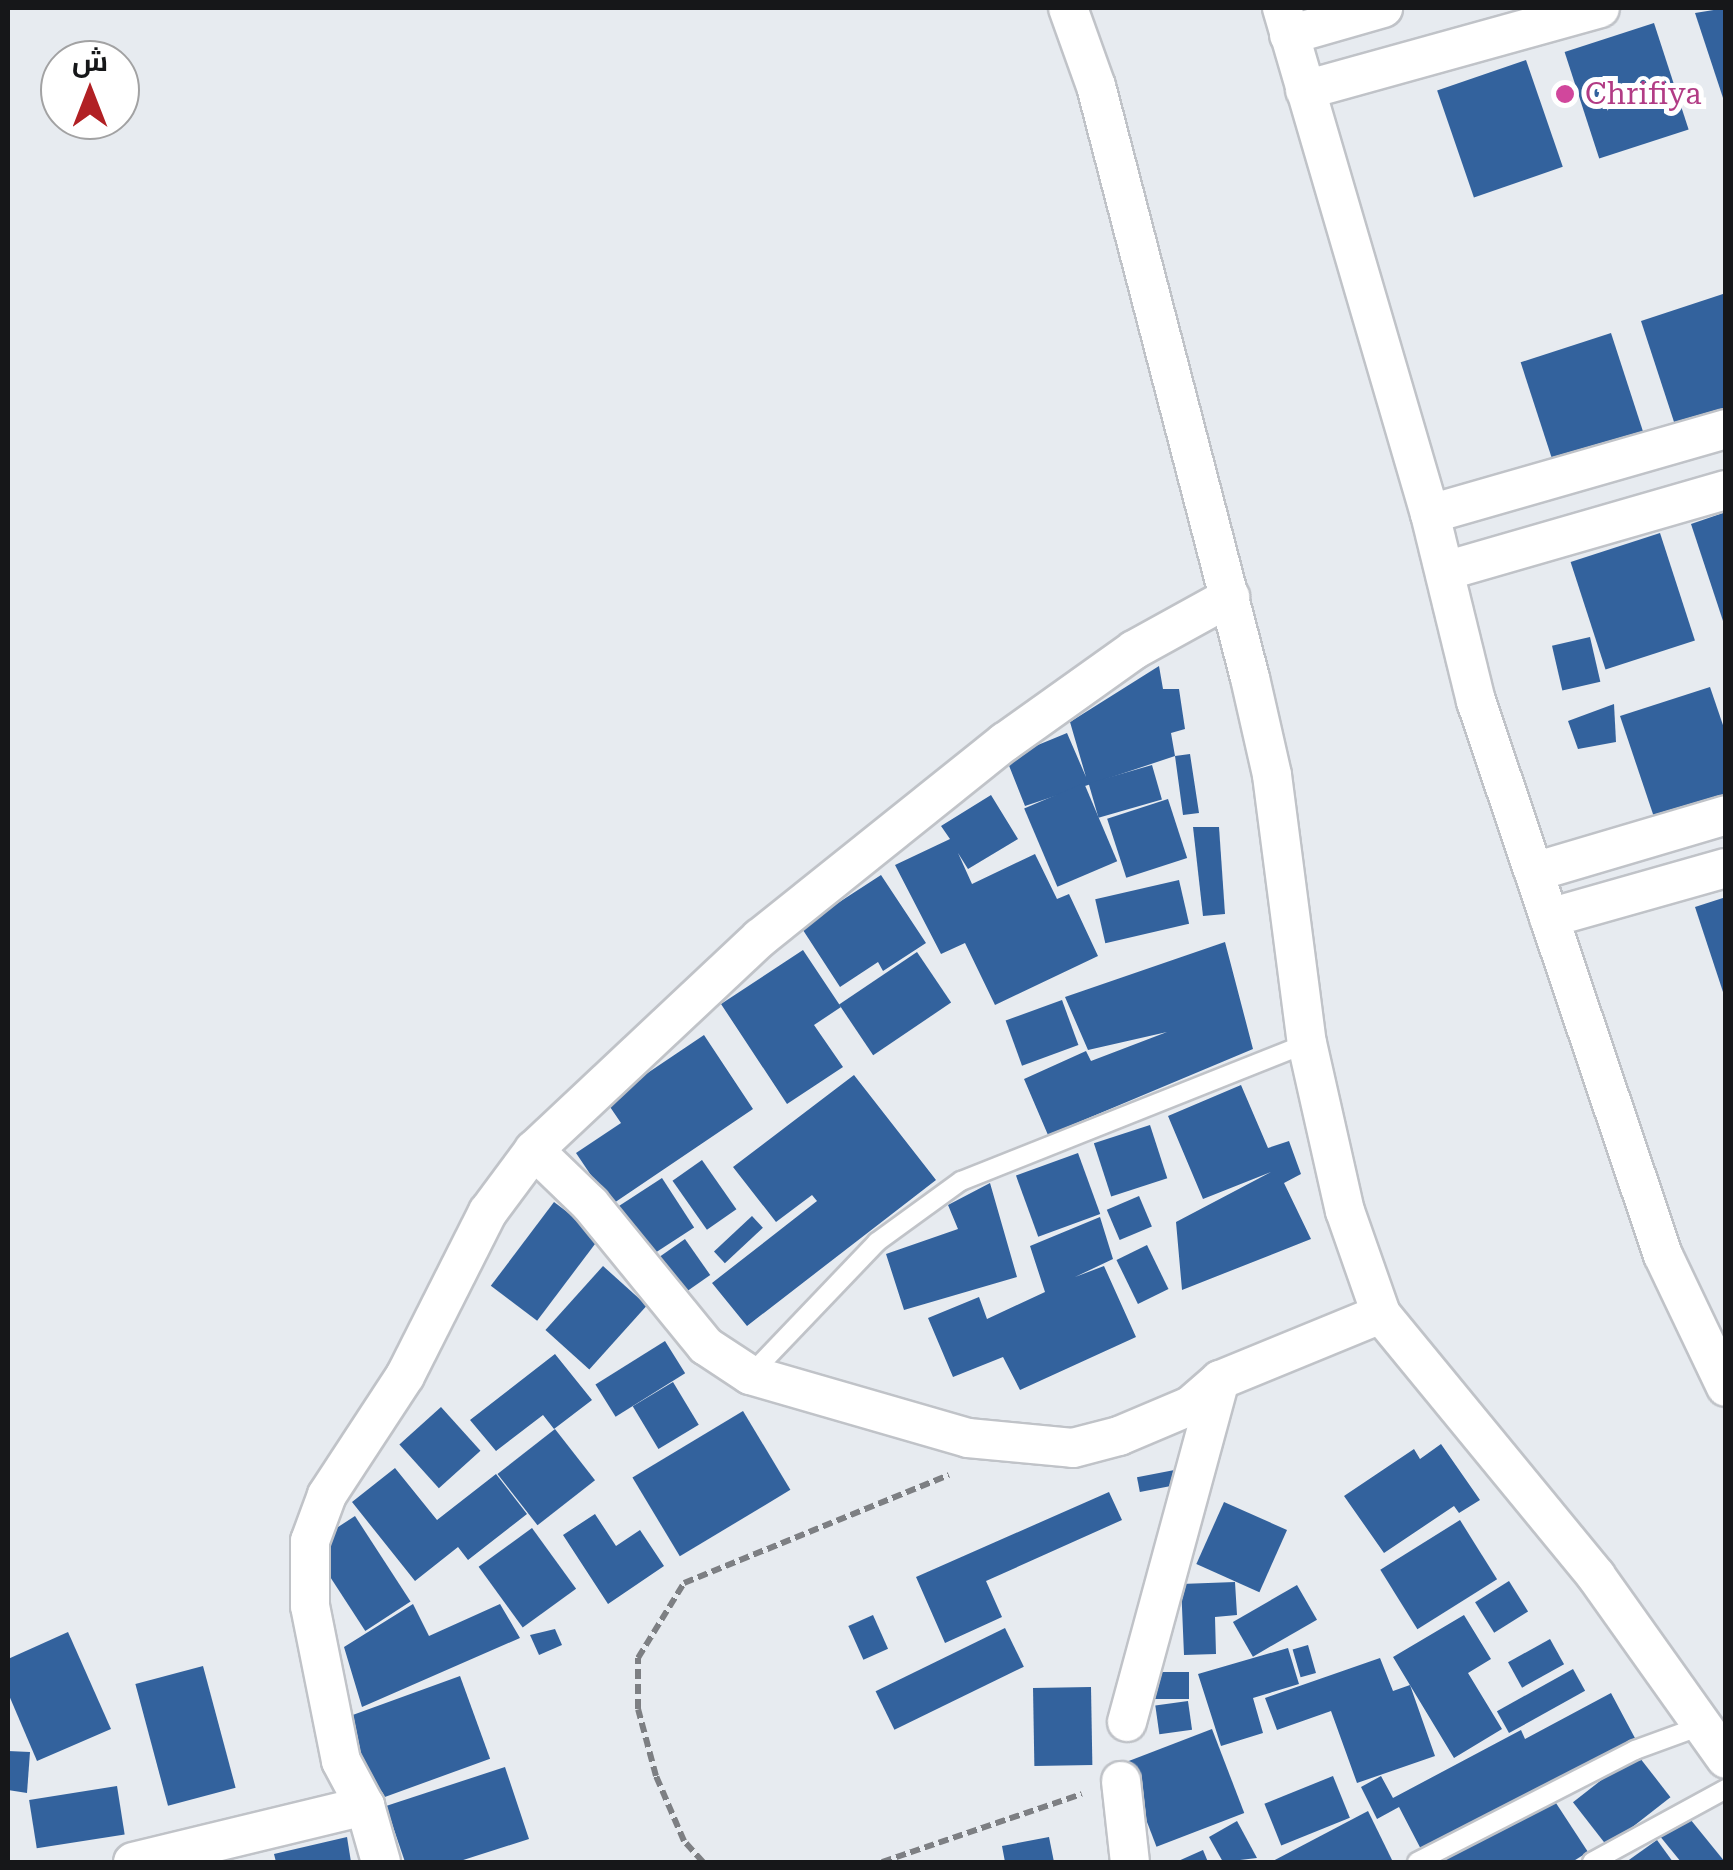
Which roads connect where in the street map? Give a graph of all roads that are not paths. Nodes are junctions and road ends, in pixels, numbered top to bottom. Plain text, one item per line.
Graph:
1 (1068, 8) edge
2 (1384, 8) edge
3 (1600, 8) edge
4 (1286, 21) edge
5 (1306, 90) junction
6 (1726, 429) edge
7 (1726, 490) edge
8 (1430, 514) junction
9 (1445, 571) junction
10 (1230, 597) junction
11 (1726, 815) edge
12 (1726, 868) edge
13 (1534, 872) junction
14 (1549, 918) junction
15 (1307, 1043) junction
16 (534, 1150) junction
17 (1381, 1314) junction
18 (750, 1375) junction
19 (1220, 1380) junction
20 (1726, 1388) edge
21 (1127, 1722) dead end
22 (1701, 1726) junction
23 (1726, 1759) edge
24 (1122, 1781) road end
25 (1726, 1789) edge
26 (365, 1806) junction
27 (132, 1862) edge
28 (382, 1862) edge
29 (1130, 1862) edge
30 (1417, 1862) edge
31 (1592, 1862) edge

1 - 10 street
2 - 4 street
3 - 5 street
4 - 5 street
5 - 8 street
6 - 8 street
7 - 9 street
8 - 9 street
9 - 13 street
10 - 15 street
10 - 16 street
11 - 13 street
12 - 14 street
13 - 14 street
14 - 20 street
15 - 17 street
15 - 18 lane
16 - 18 street
16 - 26 street
17 - 19 street
17 - 22 street
18 - 19 street
19 - 21 street
22 - 23 street
22 - 30 lane
24 - 29 street
25 - 31 lane
26 - 27 street
26 - 28 street

